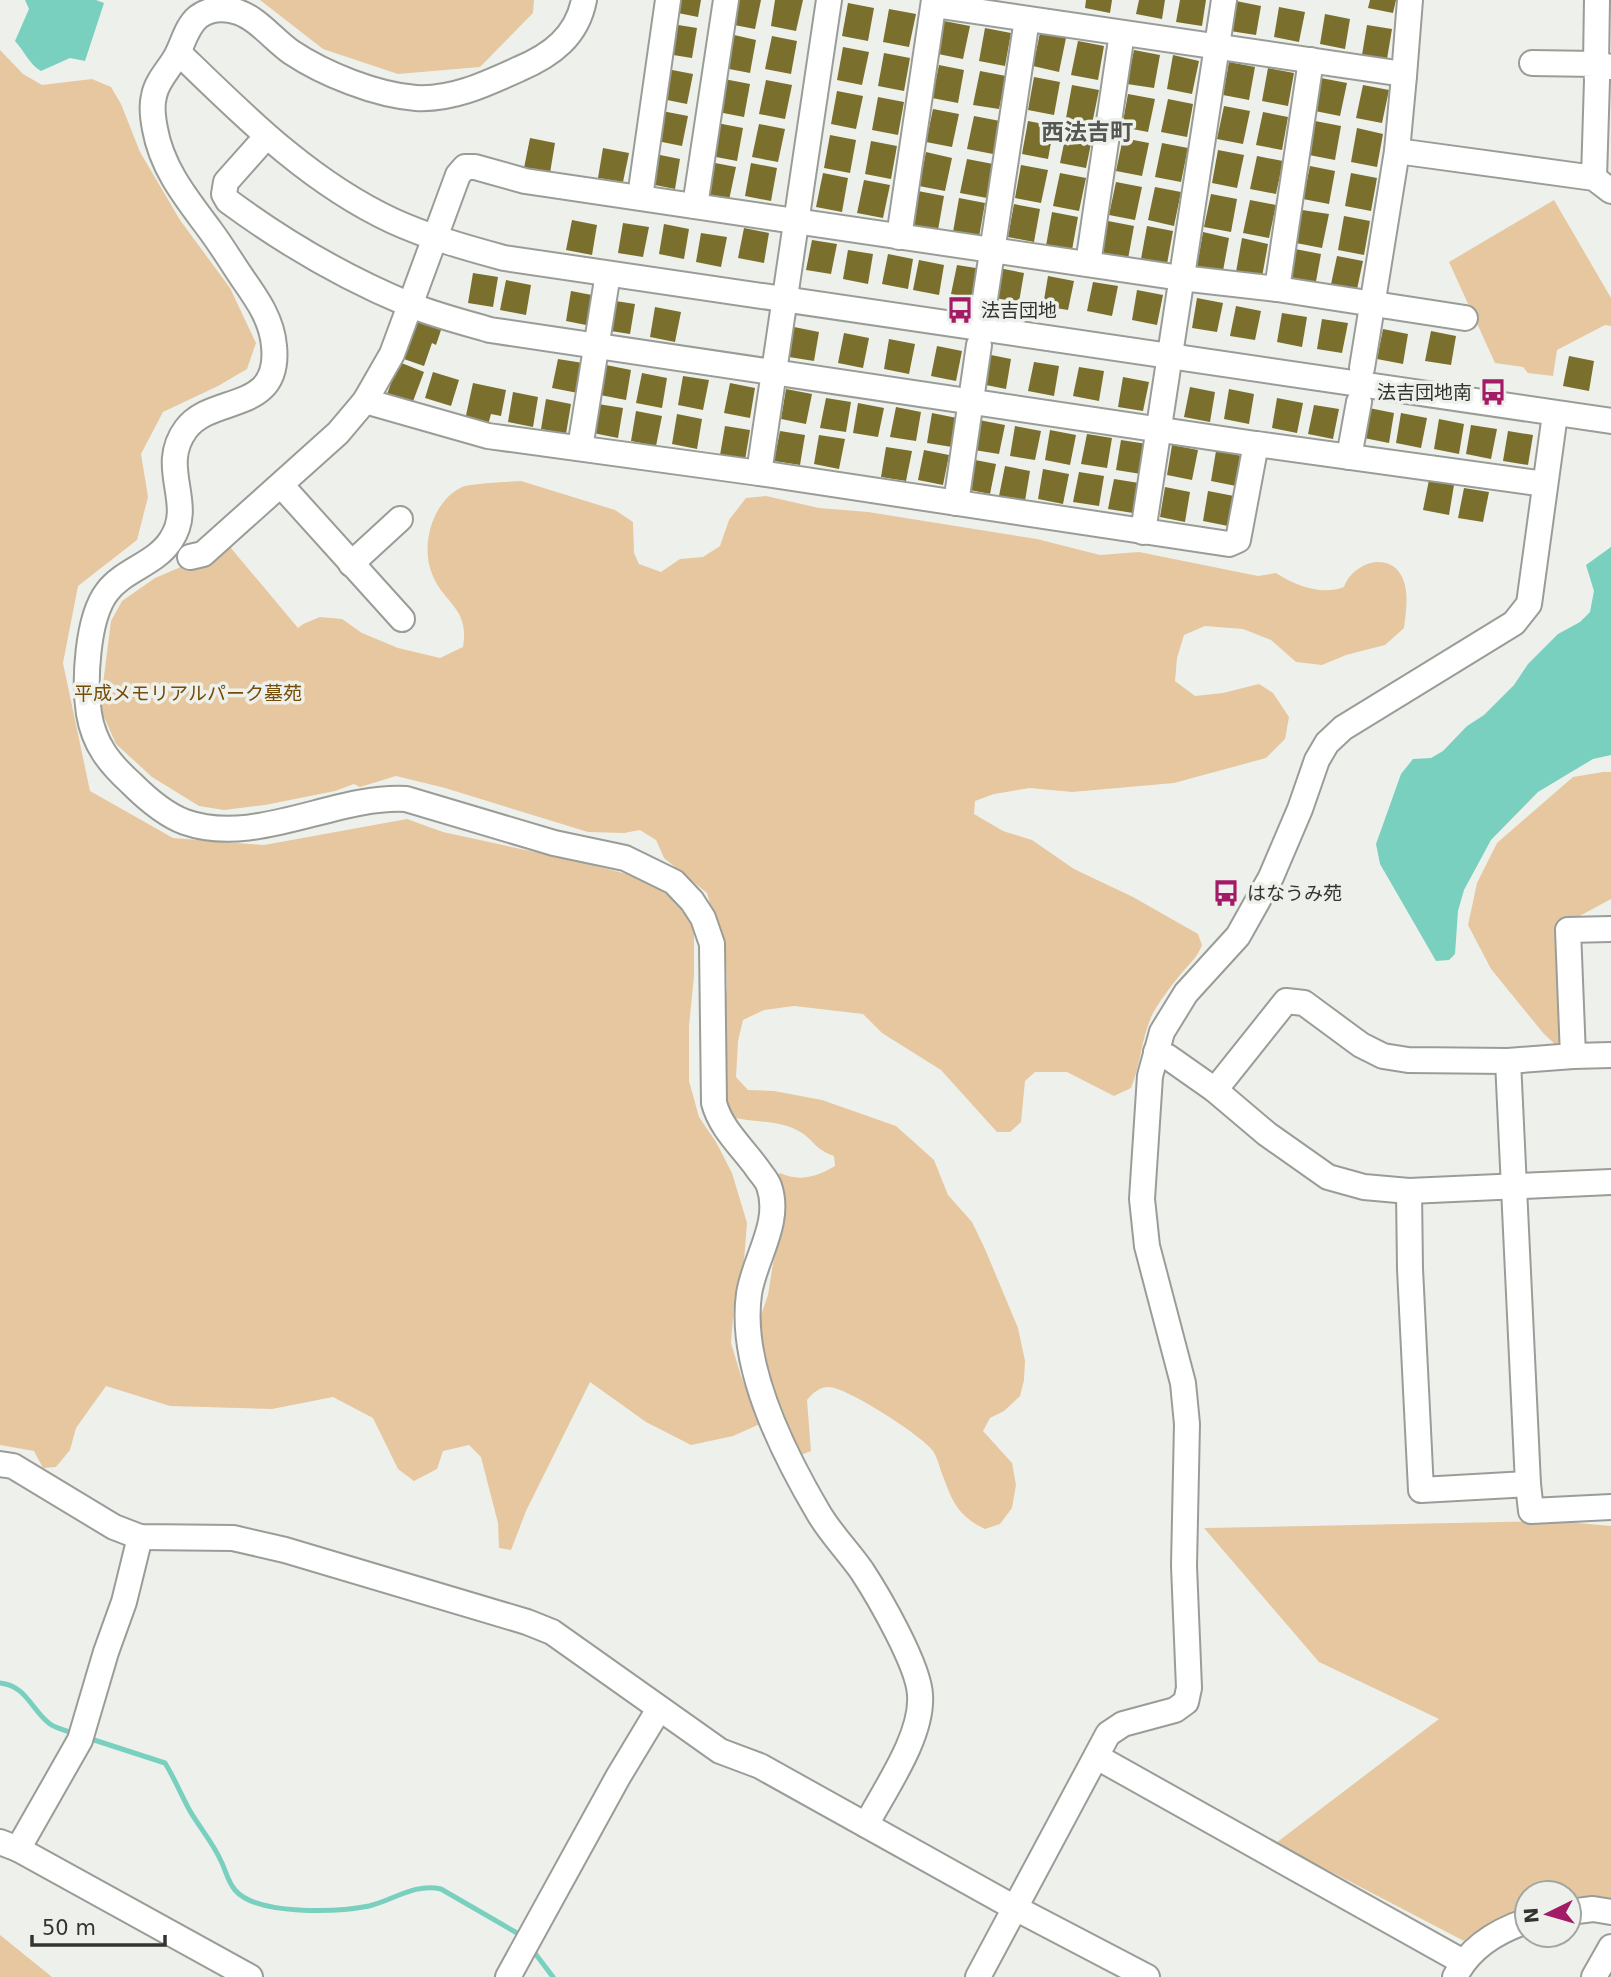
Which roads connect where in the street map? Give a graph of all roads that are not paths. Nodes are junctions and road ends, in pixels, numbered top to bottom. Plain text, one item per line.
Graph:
1 (584, 0) edge
2 (668, 0) edge
3 (726, 0) edge
4 (829, 0) edge
5 (1224, 0) edge
6 (1410, 0) edge
7 (1597, 0) edge
8 (930, 2) edge
9 (1027, 19) junction
10 (1122, 33) junction
11 (1217, 45) junction
12 (179, 54) junction
13 (1311, 60) junction
14 (1532, 63) dead end
15 (1603, 66) edge
16 (1404, 76) junction
17 (266, 137) junction
18 (1397, 150) junction
19 (1603, 185) edge
20 (640, 197) junction
21 (695, 206) junction
22 (797, 222) junction
23 (436, 237) junction
24 (899, 237) junction
25 (992, 250) junction
26 (1088, 264) junction
27 (1181, 278) junction
28 (606, 286) dead end
29 (1277, 289) junction
30 (786, 298) junction
31 (1371, 303) junction
32 (410, 305) junction
33 (983, 312) dead end
34 (1465, 318) dead end
35 (979, 345) dead end
36 (596, 346) junction
37 (1171, 357) junction
38 (1362, 368) dead end
39 (775, 373) junction
40 (365, 401) junction
41 (971, 402) junction
42 (1359, 402) dead end
43 (1555, 414) junction
44 (1611, 421) edge
45 (1159, 429) junction
46 (1256, 444) junction
47 (580, 448) junction
48 (1349, 457) junction
49 (759, 472) junction
50 (1545, 484) junction
51 (282, 485) junction
52 (956, 503) junction
53 (400, 519) dead end
54 (1143, 532) junction
55 (190, 557) dead end
56 (351, 564) junction
57 (402, 619) dead end
58 (1611, 929) edge
59 (1156, 1052) junction
60 (1611, 1055) edge
61 (1573, 1056) junction
62 (1508, 1061) junction
63 (1215, 1090) junction
64 (1611, 1182) edge
65 (1515, 1186) junction
66 (1409, 1191) junction
67 (0, 1464) edge
68 (1528, 1484) junction
69 (1611, 1507) edge
70 (141, 1537) junction
71 (659, 1709) junction
72 (1097, 1757) junction
73 (866, 1825) junction
74 (9, 1845) edge
75 (1015, 1908) junction
76 (1583, 1910) edge
77 (1611, 1912) edge
78 (1513, 1926) edge
79 (1611, 1947) edge
80 (1459, 1969) edge
81 (250, 1977) edge
82 (508, 1977) edge
83 (978, 1977) edge
84 (1147, 1977) edge
85 (1594, 1977) edge

1 - 12 street
2 - 20 street
3 - 21 street
4 - 22 street
5 - 11 street
6 - 16 street
7 - 15 street
8 - 9 street
8 - 24 street
9 - 10 street
9 - 25 street
10 - 11 street
10 - 26 street
11 - 13 street
11 - 27 street
12 - 17 street
12 - 73 street
13 - 16 street
13 - 29 street
14 - 15 street
15 - 19 street
16 - 18 street
17 - 23 street
17 - 32 street
18 - 19 street
18 - 31 street
20 - 21 street
20 - 23 street
21 - 22 street
22 - 24 street
22 - 30 street
23 - 30 street
23 - 32 street
24 - 25 street
25 - 26 street
25 - 33 street
26 - 27 street
27 - 29 street
27 - 37 street
28 - 36 street
29 - 31 street
30 - 37 street
30 - 39 street
31 - 34 street
31 - 38 street
32 - 36 street
32 - 40 street
35 - 41 street
36 - 39 street
36 - 47 street
37 - 43 street
37 - 45 street
39 - 41 street
39 - 49 street
40 - 47 street
40 - 51 street
41 - 45 street
41 - 52 street
42 - 48 street
43 - 44 street
43 - 50 street
45 - 46 street
45 - 54 street
46 - 48 street
46 - 54 street
47 - 49 street
48 - 50 street
49 - 52 street
50 - 59 street
51 - 55 street
51 - 56 street
52 - 54 street
53 - 56 street
56 - 57 street
58 - 61 street
59 - 63 street
59 - 72 street
60 - 61 street
61 - 62 street
62 - 63 street
62 - 65 street
63 - 66 street
64 - 65 street
65 - 66 street
65 - 68 street
66 - 68 street
67 - 70 street
68 - 69 street
70 - 71 street
70 - 74 street
71 - 73 street
71 - 82 street
72 - 75 street
72 - 80 street
73 - 75 street
74 - 81 street
75 - 83 street
75 - 84 street
76 - 77 street
78 - 80 street
79 - 85 street

